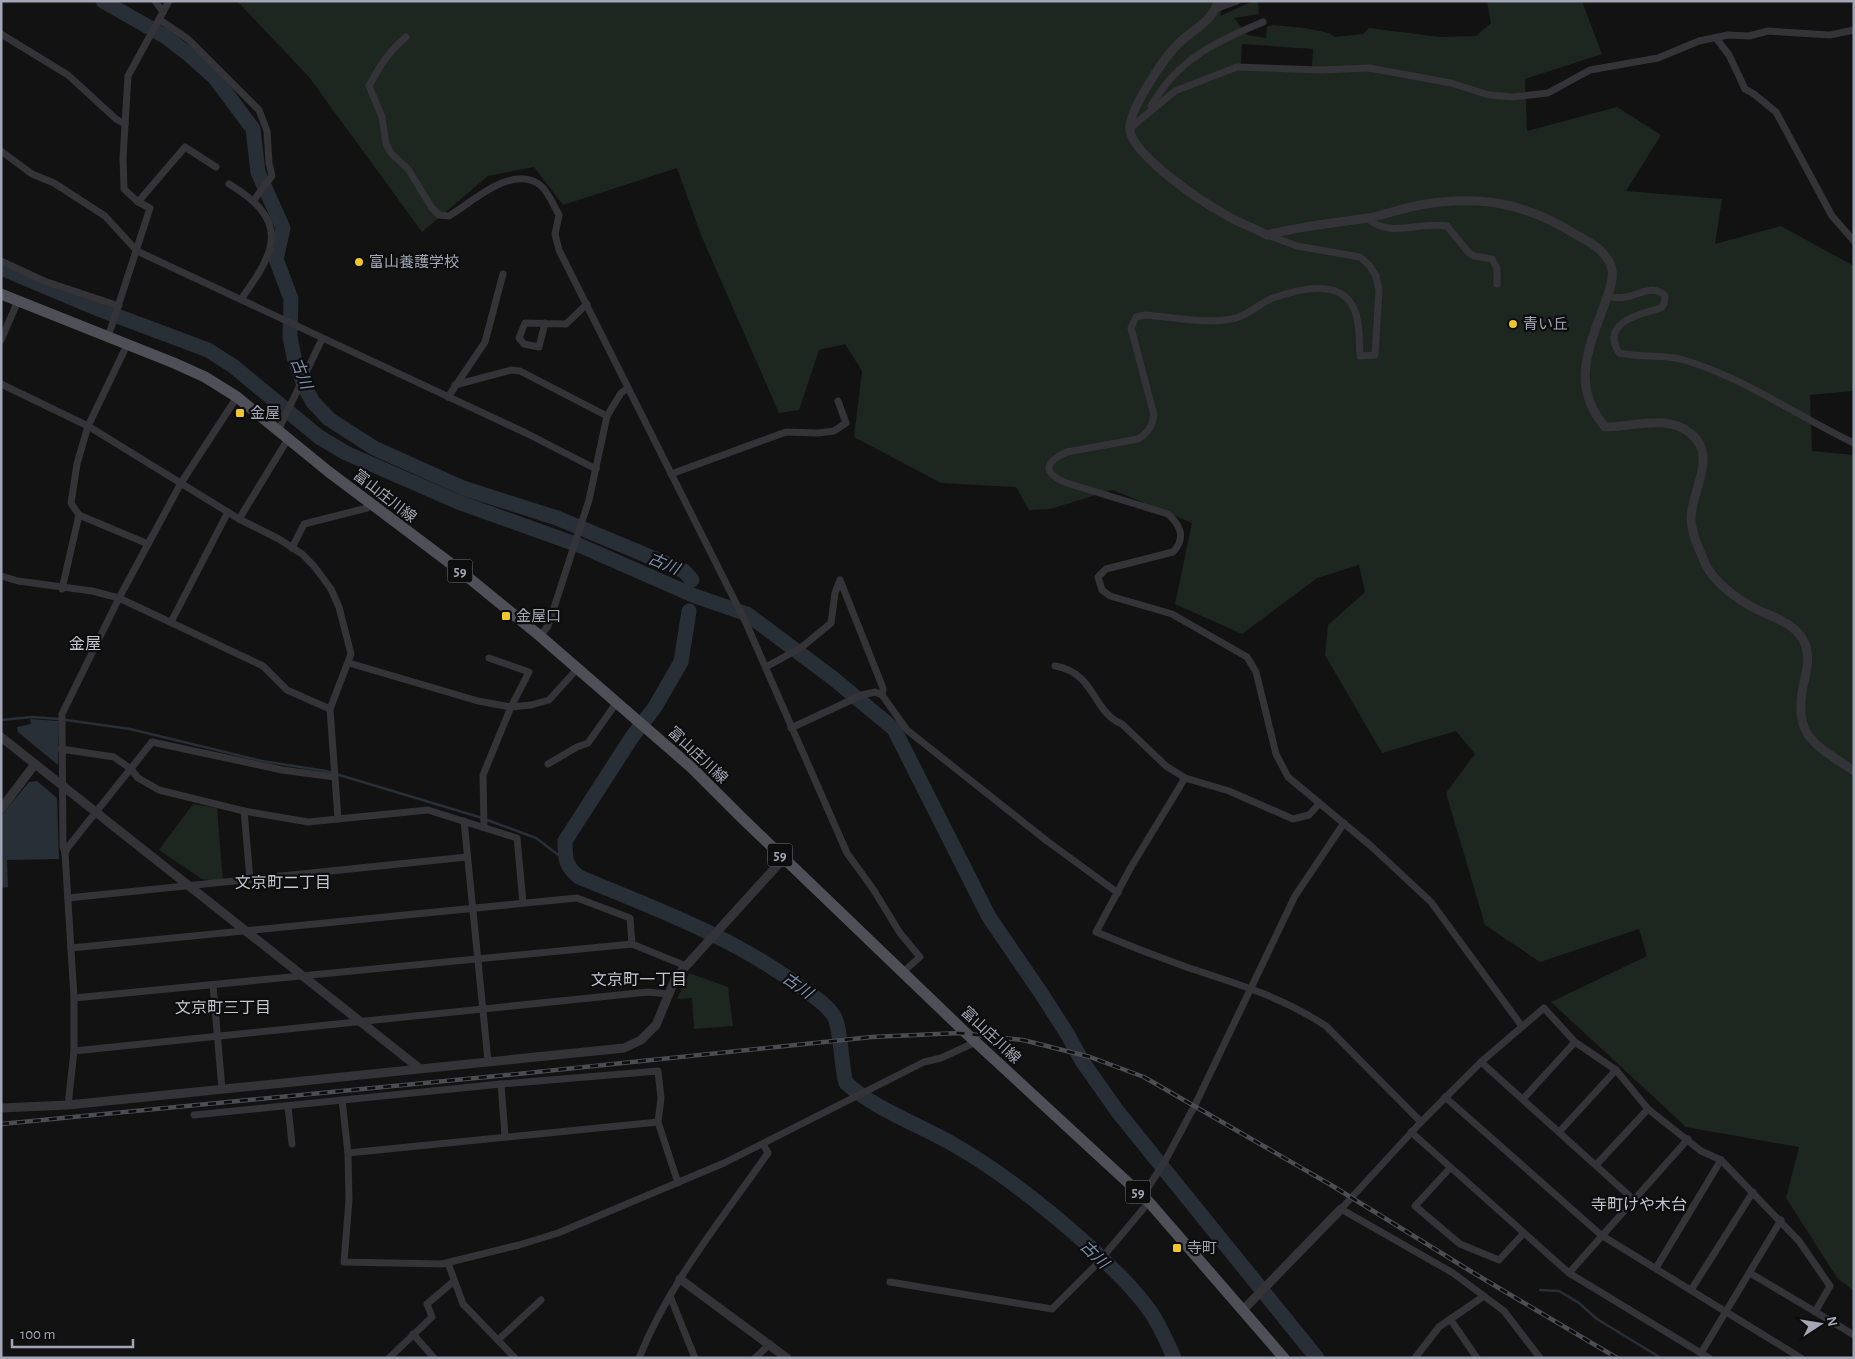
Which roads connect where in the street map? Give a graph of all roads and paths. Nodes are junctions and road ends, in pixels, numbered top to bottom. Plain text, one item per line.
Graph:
1 (155, 1) edge
2 (169, 1) edge
3 (1237, 1) edge
4 (1216, 5) edge
5 (163, 12) junction
6 (159, 22) junction
7 (1262, 22) dead end
8 (1854, 30) edge
9 (1, 34) edge
10 (406, 37) dead end
11 (1716, 38) junction
12 (1147, 113) junction
13 (126, 124) junction
14 (1129, 130) junction
15 (1, 151) edge
16 (216, 167) dead end
17 (230, 184) dead end
18 (256, 197) junction
19 (138, 202) junction
20 (1367, 218) junction
21 (1267, 235) junction
22 (1854, 241) edge
23 (137, 251) junction
24 (1, 261) edge
25 (503, 274) dead end
26 (1497, 284) dead end
27 (1, 294) edge
28 (1607, 295) junction
29 (241, 299) junction
30 (17, 302) junction
31 (587, 304) junction
32 (118, 307) junction
33 (545, 323) dead end
34 (108, 337) junction
35 (322, 338) junction
36 (1, 340) edge
37 (127, 345) junction
38 (1, 384) edge
39 (455, 385) junction
40 (628, 388) junction
41 (236, 396) junction
42 (448, 397) junction
43 (838, 401) dead end
44 (607, 416) junction
45 (88, 426) junction
46 (278, 431) junction
47 (288, 439) junction
48 (1854, 443) edge
49 (596, 469) junction
50 (671, 474) junction
51 (181, 483) junction
52 (371, 504) junction
53 (228, 512) junction
54 (79, 515) junction
55 (239, 519) junction
56 (148, 544) junction
57 (292, 548) junction
58 (1, 576) edge
59 (62, 589) junction
60 (119, 598) junction
61 (171, 622) junction
62 (540, 636) junction
63 (489, 658) dead end
64 (349, 663) junction
65 (1055, 666) dead end
66 (766, 667) junction
67 (578, 668) junction
68 (882, 695) junction
69 (617, 702) junction
70 (511, 707) junction
71 (330, 709) junction
72 (791, 728) junction
73 (1, 737) edge
74 (62, 749) junction
75 (35, 764) junction
76 (548, 764) dead end
77 (131, 769) junction
78 (1854, 771) edge
79 (335, 777) junction
80 (1185, 778) junction
81 (61, 785) junction
82 (1319, 804) junction
83 (1, 809) edge
84 (244, 810) junction
85 (96, 812) junction
86 (338, 819) junction
87 (464, 821) junction
88 (1344, 823) junction
89 (484, 826) junction
90 (65, 853) junction
91 (467, 857) junction
92 (784, 858) junction
93 (250, 879) junction
94 (188, 886) junction
95 (1118, 893) junction
96 (68, 898) junction
97 (523, 903) junction
98 (472, 908) junction
99 (246, 931) junction
100 (632, 944) junction
101 (71, 948) junction
102 (476, 960) junction
103 (686, 966) junction
104 (903, 972) junction
105 (303, 976) junction
106 (213, 985) junction
107 (1252, 989) junction
108 (668, 994) junction
109 (74, 998) junction
110 (482, 1010) junction
111 (361, 1022) junction
112 (1521, 1025) junction
113 (218, 1036) junction
114 (976, 1042) junction
115 (1575, 1042) junction
116 (74, 1051) junction
117 (488, 1062) junction
118 (1481, 1062) junction
119 (419, 1068) junction
120 (1616, 1070) junction
121 (501, 1084) junction
122 (222, 1089) junction
123 (1445, 1098) junction
124 (1522, 1099) junction
125 (342, 1100) junction
126 (68, 1104) junction
127 (288, 1106) junction
128 (1, 1108) edge
129 (1648, 1109) junction
130 (194, 1115) dead end
131 (658, 1122) junction
132 (1421, 1122) junction
133 (1411, 1132) junction
134 (1560, 1132) junction
135 (506, 1136) junction
136 (1688, 1139) junction
137 (292, 1144) dead end
138 (763, 1144) junction
139 (348, 1153) junction
140 (1721, 1160) junction
141 (1596, 1166) junction
142 (1450, 1168) junction
143 (678, 1183) junction
144 (1753, 1192) junction
145 (1633, 1198) junction
146 (1145, 1199) junction
147 (1341, 1209) junction
148 (1781, 1220) junction
149 (1524, 1234) junction
150 (1601, 1235) junction
151 (448, 1263) junction
152 (1656, 1268) junction
153 (1569, 1273) junction
154 (1750, 1273) junction
155 (680, 1278) junction
156 (454, 1281) junction
157 (890, 1282) dead end
158 (1691, 1290) junction
159 (670, 1296) junction
160 (1484, 1296) junction
161 (541, 1300) dead end
162 (1243, 1310) junction
163 (1726, 1312) junction
164 (1815, 1312) junction
165 (1450, 1319) junction
166 (414, 1334) junction
167 (1854, 1335) edge
168 (498, 1340) junction
169 (770, 1344) junction
170 (1701, 1353) junction
171 (639, 1357) edge
172 (389, 1358) edge
173 (434, 1358) edge
174 (516, 1358) edge
175 (695, 1358) edge
176 (754, 1358) edge
177 (787, 1358) edge
178 (1284, 1358) edge
179 (1415, 1358) edge
180 (1477, 1358) edge
181 (1540, 1358) edge
182 (1709, 1358) edge
183 (1801, 1358) edge

1 - 5 street
2 - 5 street
3 - 4 street
4 - 14 street
5 - 6 street
6 - 13 street
6 - 18 street
7 - 12 street
8 - 11 street
9 - 13 street
10 - 31 street
11 - 12 street
11 - 22 street
12 - 14 street
13 - 19 street
14 - 21 street
15 - 23 street
16 - 19 street
17 - 18 street
18 - 29 street
19 - 23 street
20 - 21 street
20 - 26 street
20 - 28 street
21 - 82 street
23 - 29 street
23 - 32 street
24 - 32 street
25 - 39 street
27 - 30 main road, 富山庄川線 / 59
28 - 48 street
28 - 78 street
29 - 35 street
30 - 34 main road, 富山庄川線 / 59
30 - 36 street
31 - 33 street
31 - 40 street
32 - 34 street
34 - 37 main road, 富山庄川線 / 59
35 - 42 street
35 - 46 street
37 - 41 main road, 富山庄川線 / 59
37 - 45 street
38 - 45 street
39 - 42 street
39 - 44 street
40 - 44 street
40 - 50 street
41 - 46 main road, 富山庄川線 / 59
41 - 51 street
42 - 49 street
43 - 50 street
44 - 49 street
45 - 51 street
45 - 54 street
46 - 47 main road, 富山庄川線 / 59
47 - 52 main road, 富山庄川線 / 59
47 - 55 street
49 - 62 street
50 - 66 street
51 - 53 street
51 - 56 street
52 - 57 street
52 - 62 main road, 富山庄川線 / 59
53 - 55 street
53 - 61 street
54 - 56 street
54 - 59 street
55 - 57 street
56 - 60 street
57 - 64 street
58 - 59 street
59 - 60 street
60 - 61 street
60 - 74 street
61 - 71 street
62 - 67 main road, 富山庄川線 / 59
63 - 70 street
64 - 70 street
64 - 71 street
65 - 80 street
66 - 68 street
66 - 72 street
67 - 69 main road, 富山庄川線 / 59
67 - 70 street
68 - 72 street
68 - 95 street
69 - 76 street
69 - 92 main road, 富山庄川線 / 59
70 - 89 street
71 - 79 street
72 - 104 street
73 - 75 street
74 - 77 street
74 - 81 street
75 - 81 street
75 - 83 street
77 - 79 street
77 - 84 street
77 - 85 street
79 - 86 street
80 - 82 street
80 - 95 street
81 - 85 street
81 - 90 street
82 - 88 street
84 - 86 street
84 - 93 street
85 - 90 street
85 - 94 street
86 - 87 street
87 - 89 street
87 - 91 street
88 - 107 street
88 - 112 street
89 - 97 street
90 - 96 street
91 - 93 street
91 - 98 street
92 - 103 street
92 - 104 main road, 富山庄川線 / 59
93 - 94 street
94 - 96 street
94 - 99 street
95 - 107 street
96 - 101 street
97 - 98 street
97 - 100 street
98 - 99 street
98 - 102 street
99 - 101 street
99 - 105 street
100 - 102 street
100 - 103 street
101 - 109 street
102 - 105 street
102 - 110 street
103 - 108 street
104 - 114 main road, 富山庄川線 / 59
105 - 106 street
105 - 111 street
106 - 109 street
106 - 113 street
107 - 132 street
107 - 146 street
108 - 110 street
108 - 117 street
109 - 116 street
110 - 111 street
110 - 117 street
111 - 113 street
111 - 119 street
112 - 115 street
112 - 118 street
113 - 116 street
113 - 122 street
114 - 138 street
114 - 146 main road, 富山庄川線 / 59
115 - 120 street
115 - 124 street
116 - 126 street
117 - 119 street
118 - 123 street
118 - 124 street
119 - 122 street
120 - 129 street
120 - 134 street
121 - 125 street
121 - 131 street
121 - 135 street
122 - 126 street
123 - 132 street
123 - 150 street
124 - 134 street
125 - 127 street
125 - 139 street
126 - 128 street
127 - 130 street
127 - 137 street
129 - 136 street
129 - 141 street
131 - 135 street
131 - 143 street
132 - 133 street
133 - 142 street
133 - 147 street
134 - 141 street
135 - 139 street
136 - 140 street
136 - 145 street
138 - 143 street
138 - 155 street
139 - 151 street
140 - 144 street
140 - 152 street
141 - 145 street
142 - 149 street
142 - 149 street
143 - 151 street
144 - 148 street
144 - 158 street
145 - 150 street
146 - 157 street
146 - 162 main road, 富山庄川線 / 59
147 - 160 street
147 - 162 street
148 - 154 street
148 - 164 street
149 - 153 street
150 - 152 street
150 - 153 street
151 - 156 street
152 - 158 street
153 - 170 street
154 - 163 street
154 - 164 street
155 - 159 street
155 - 169 street
156 - 166 street
156 - 168 street
158 - 163 street
159 - 171 street
159 - 175 street
160 - 165 street
160 - 181 street
161 - 168 street
162 - 178 main road, 富山庄川線 / 59
163 - 170 street
163 - 183 street
164 - 167 street
165 - 179 street
165 - 180 street
166 - 172 street
166 - 173 street
168 - 174 street
169 - 176 street
169 - 177 street
170 - 182 street

